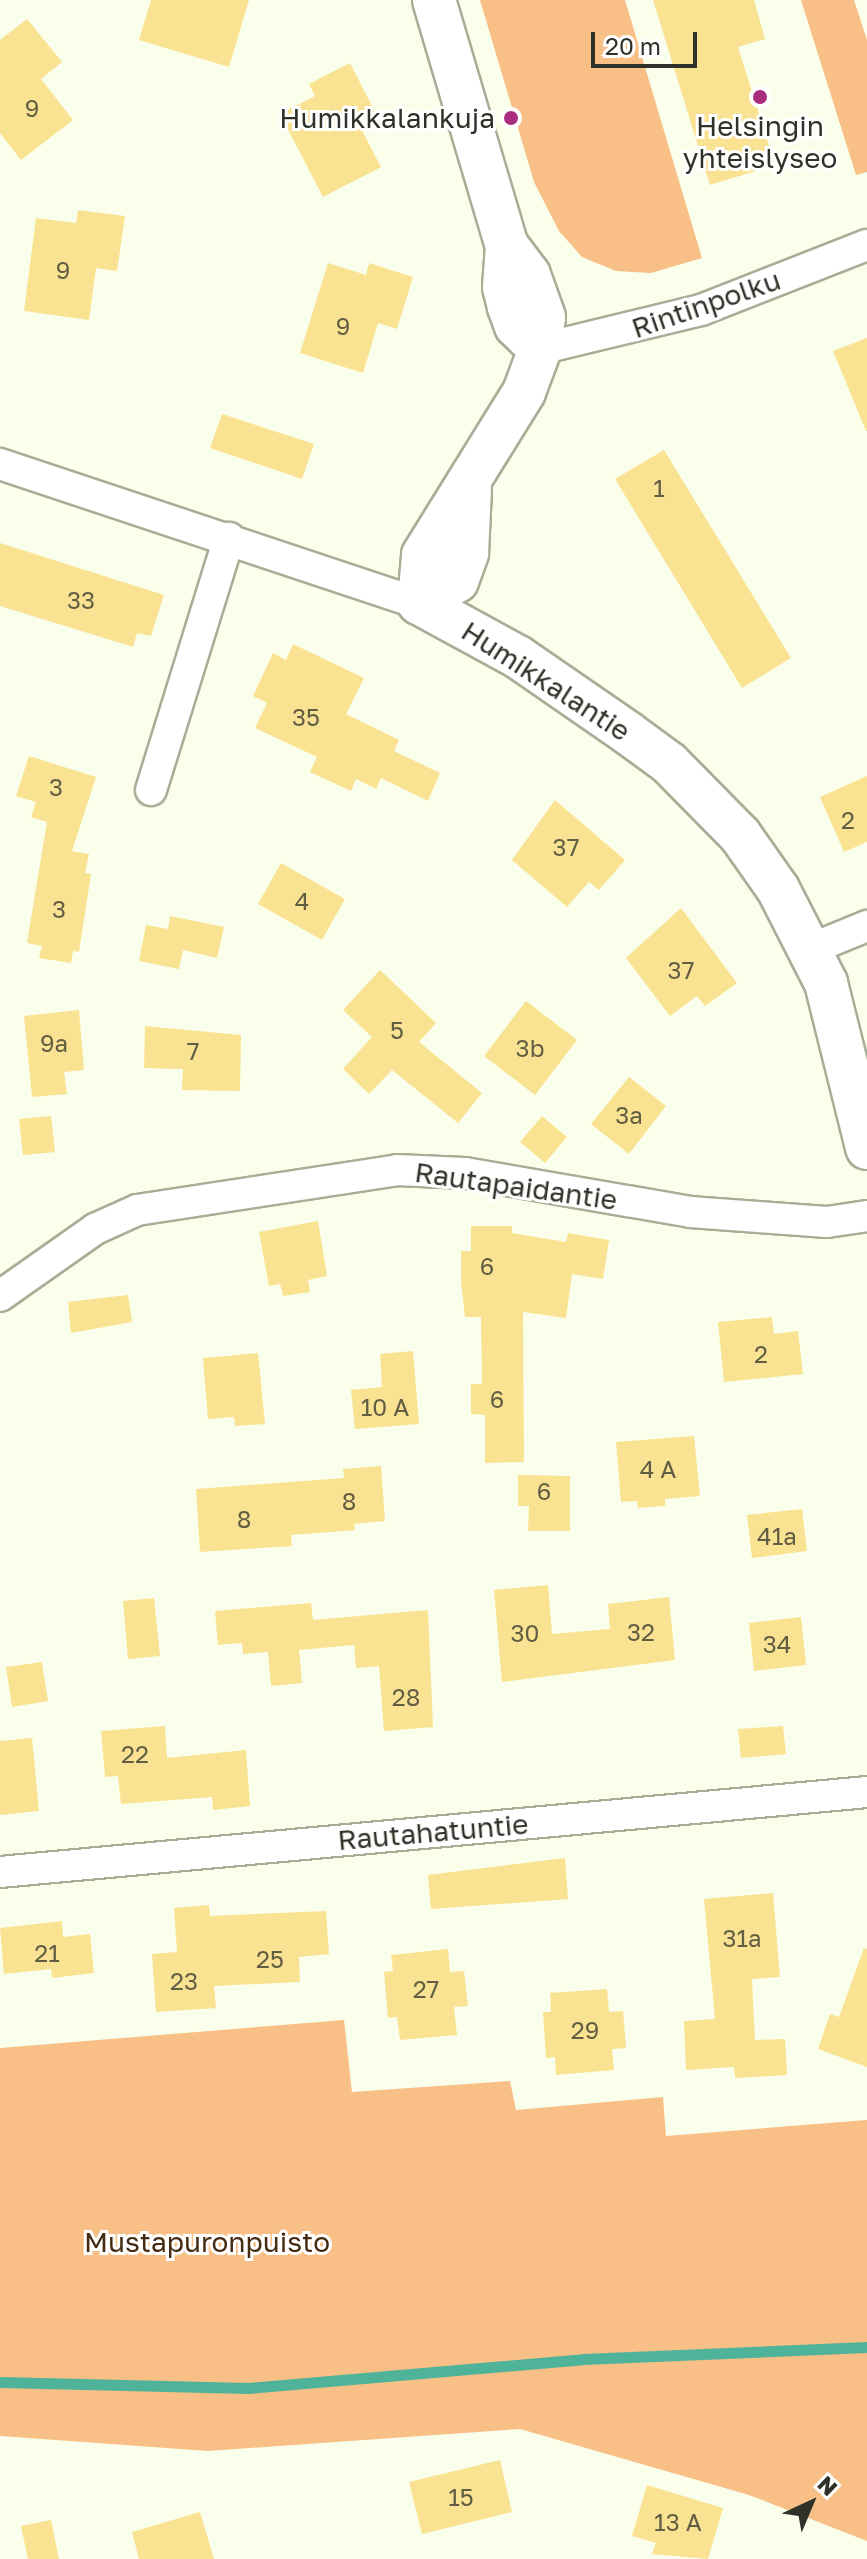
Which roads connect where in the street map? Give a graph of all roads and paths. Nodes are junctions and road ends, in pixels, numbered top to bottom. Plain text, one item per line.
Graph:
1 (434, 0) edge
2 (867, 245) edge
3 (540, 349) junction
4 (0, 464) edge
5 (229, 538) junction
6 (419, 603) junction
7 (151, 790) dead end
8 (867, 926) edge
9 (811, 949) junction
10 (867, 1148) edge
11 (867, 1216) edge
12 (0, 1296) edge
13 (867, 1792) edge
14 (0, 1872) edge

1 - 3 street
2 - 3 street, Rintinpolku
3 - 6 street
4 - 5 street, Humikkalantie
5 - 6 street, Humikkalantie
5 - 7 street
6 - 9 street, Humikkalantie
8 - 9 street
9 - 10 street, Humikkalantie
11 - 12 street, Rautapaidantie
13 - 14 street, Rautahatuntie

